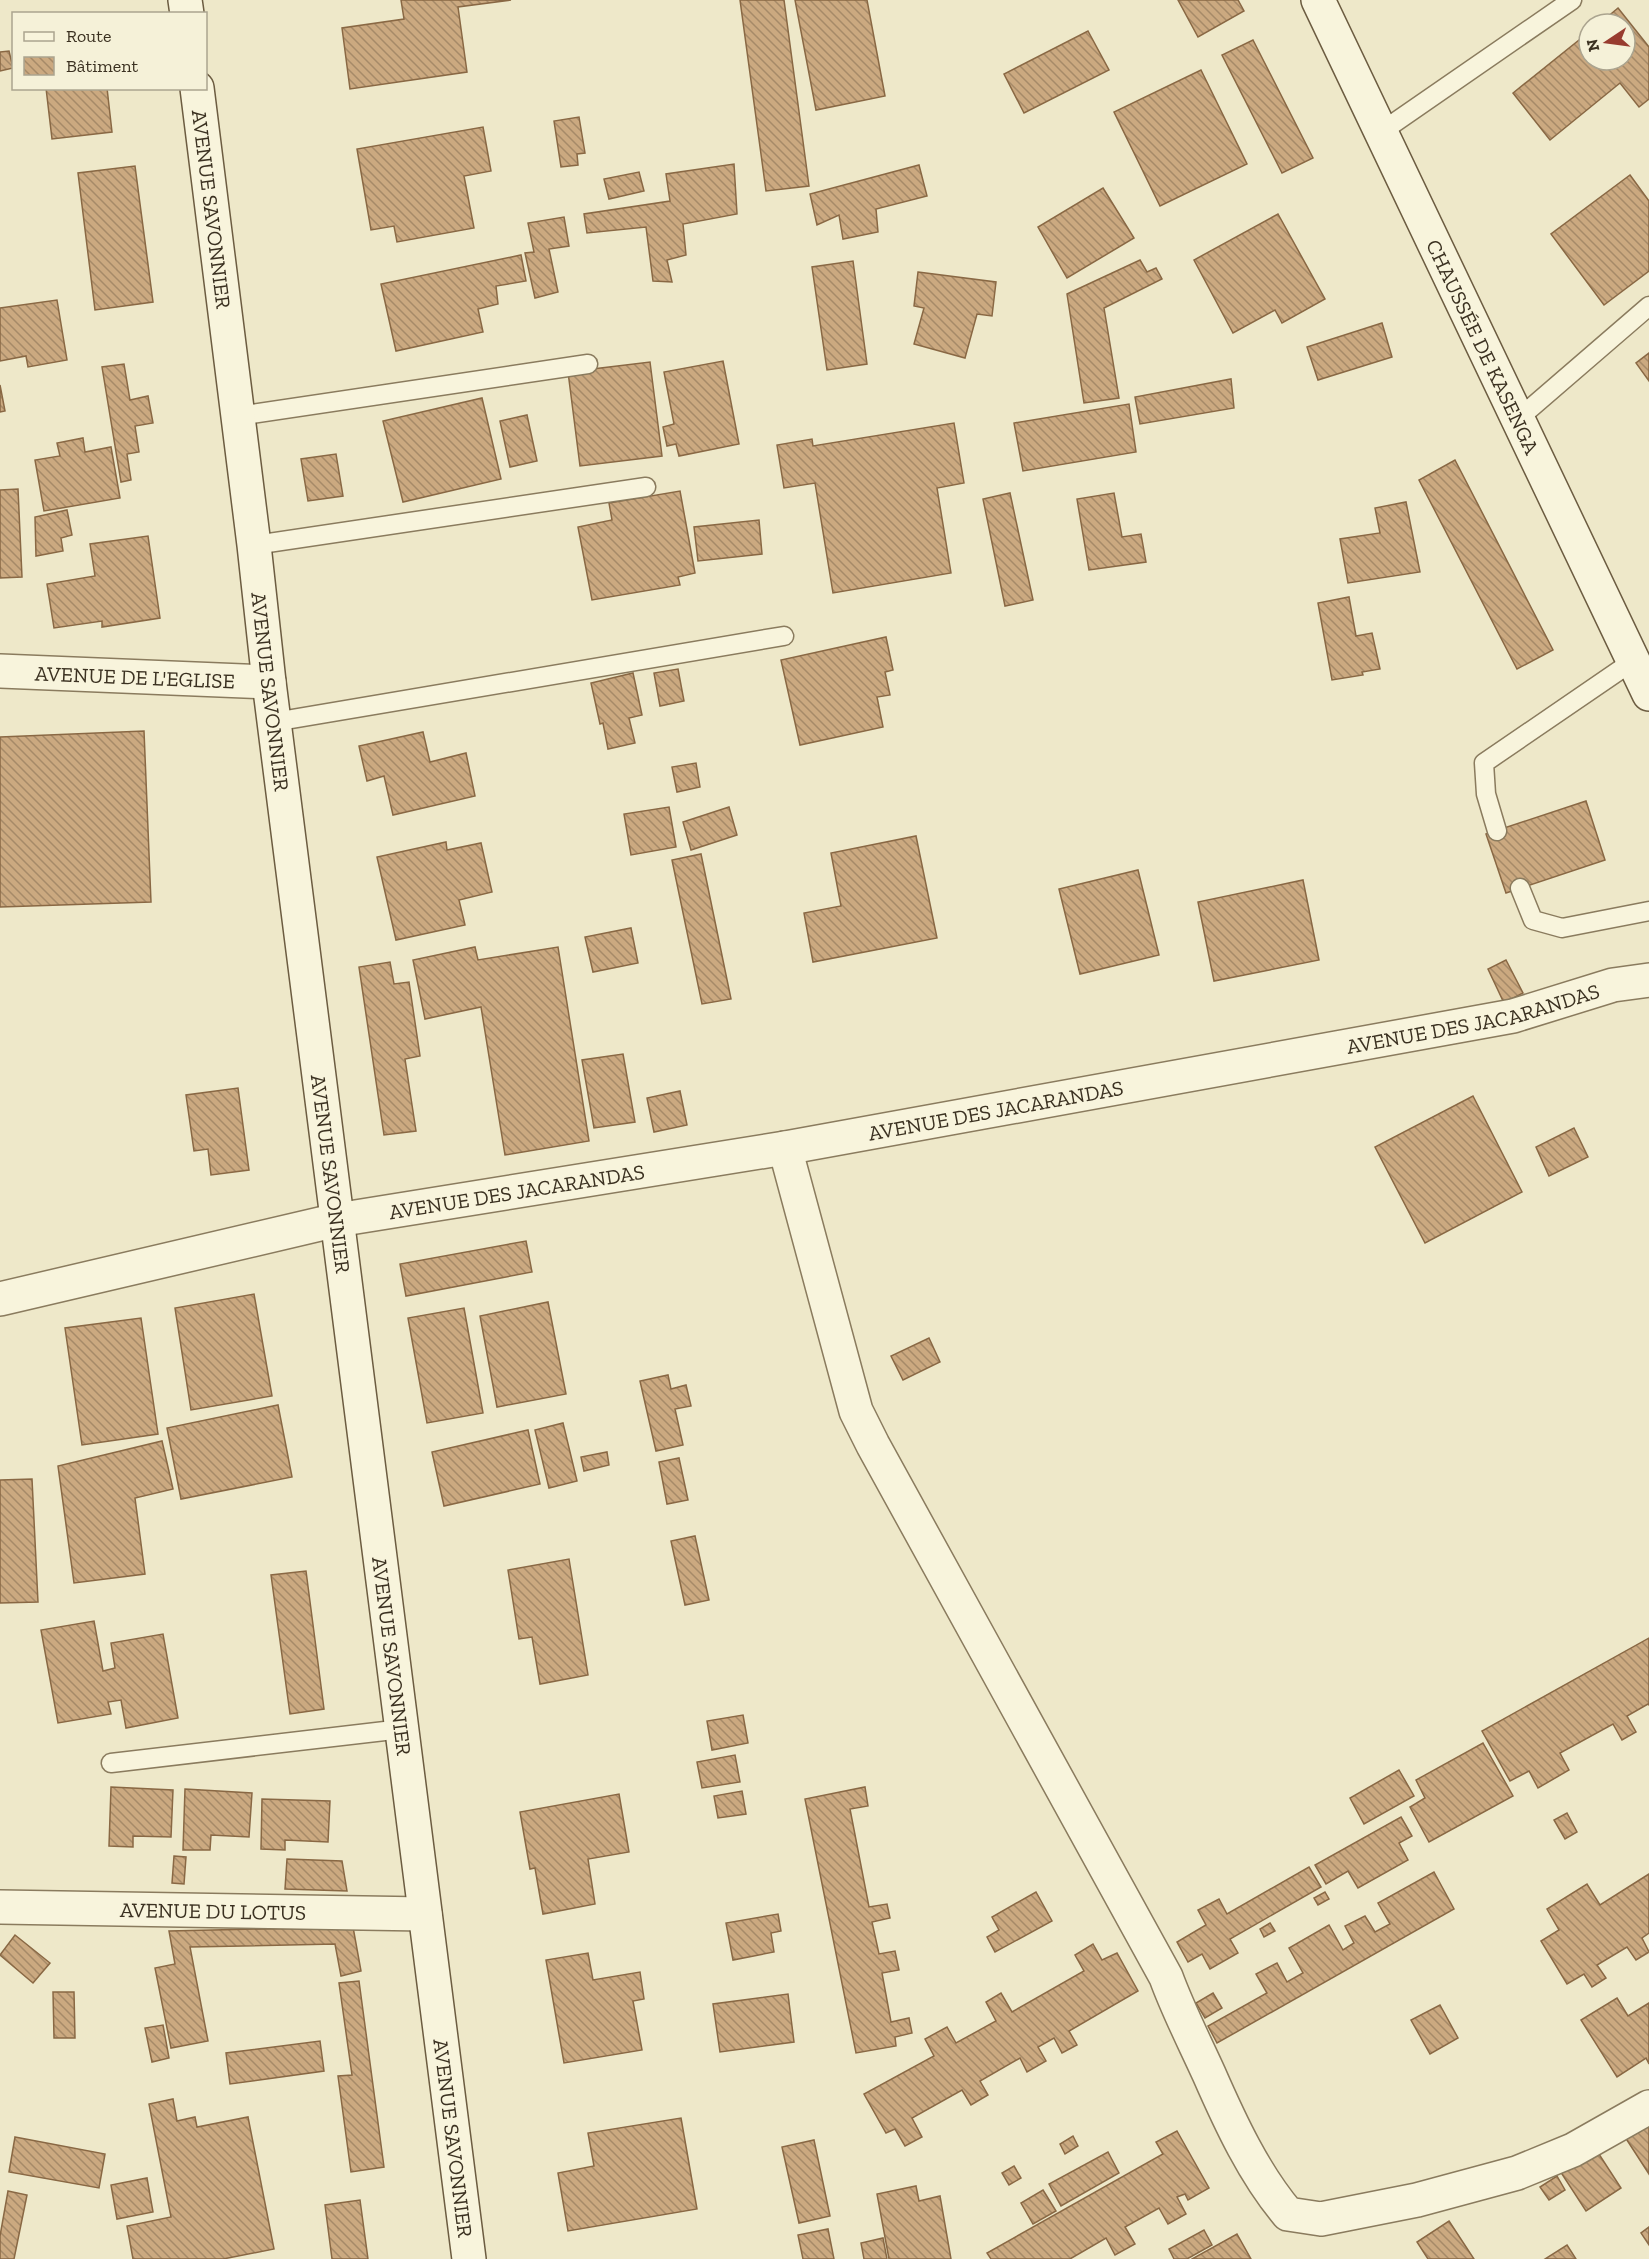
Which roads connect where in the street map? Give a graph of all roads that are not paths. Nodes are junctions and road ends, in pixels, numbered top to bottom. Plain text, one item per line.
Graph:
1 (1318, 0) edge
2 (1572, 0) edge
3 (197, 90) edge
4 (1381, 132) junction
5 (1649, 306) edge
6 (588, 364) dead end
7 (238, 416) junction
8 (1518, 419) junction
9 (646, 487) dead end
10 (254, 545) junction
11 (784, 636) dead end
12 (1633, 661) junction
13 (0, 671) edge
14 (269, 682) junction
15 (1649, 694) edge
16 (274, 722) junction
17 (1497, 831) dead end
18 (1520, 888) dead end
19 (1649, 911) edge
20 (1649, 980) edge
21 (785, 1148) junction
22 (337, 1220) junction
23 (0, 1299) edge
24 (402, 1729) junction
25 (111, 1763) dead end
26 (0, 1906) edge
27 (425, 1914) junction
28 (1649, 2108) edge
29 (469, 2259) edge

1 - 4 street, CHAUSSÉE DE KASENGA
2 - 4 lane
3 - 7 street, AVENUE SAVONNIER
4 - 8 street, CHAUSSÉE DE KASENGA
5 - 8 lane
6 - 7 lane
7 - 10 street, AVENUE SAVONNIER
8 - 12 street, CHAUSSÉE DE KASENGA
9 - 10 lane
10 - 14 street, AVENUE SAVONNIER
11 - 16 lane
12 - 15 street, CHAUSSÉE DE KASENGA
12 - 17 lane
13 - 14 street, AVENUE DE L'EGLISE
14 - 16 street, AVENUE SAVONNIER
16 - 22 street, AVENUE SAVONNIER
18 - 19 lane
20 - 21 street, AVENUE DES JACARANDAS
21 - 22 street, AVENUE DES JACARANDAS
21 - 28 street
22 - 23 street, AVENUE DES JACARANDAS
22 - 24 street, AVENUE SAVONNIER
24 - 25 lane
24 - 27 street, AVENUE SAVONNIER
26 - 27 street, AVENUE DU LOTUS
27 - 29 street, AVENUE SAVONNIER

